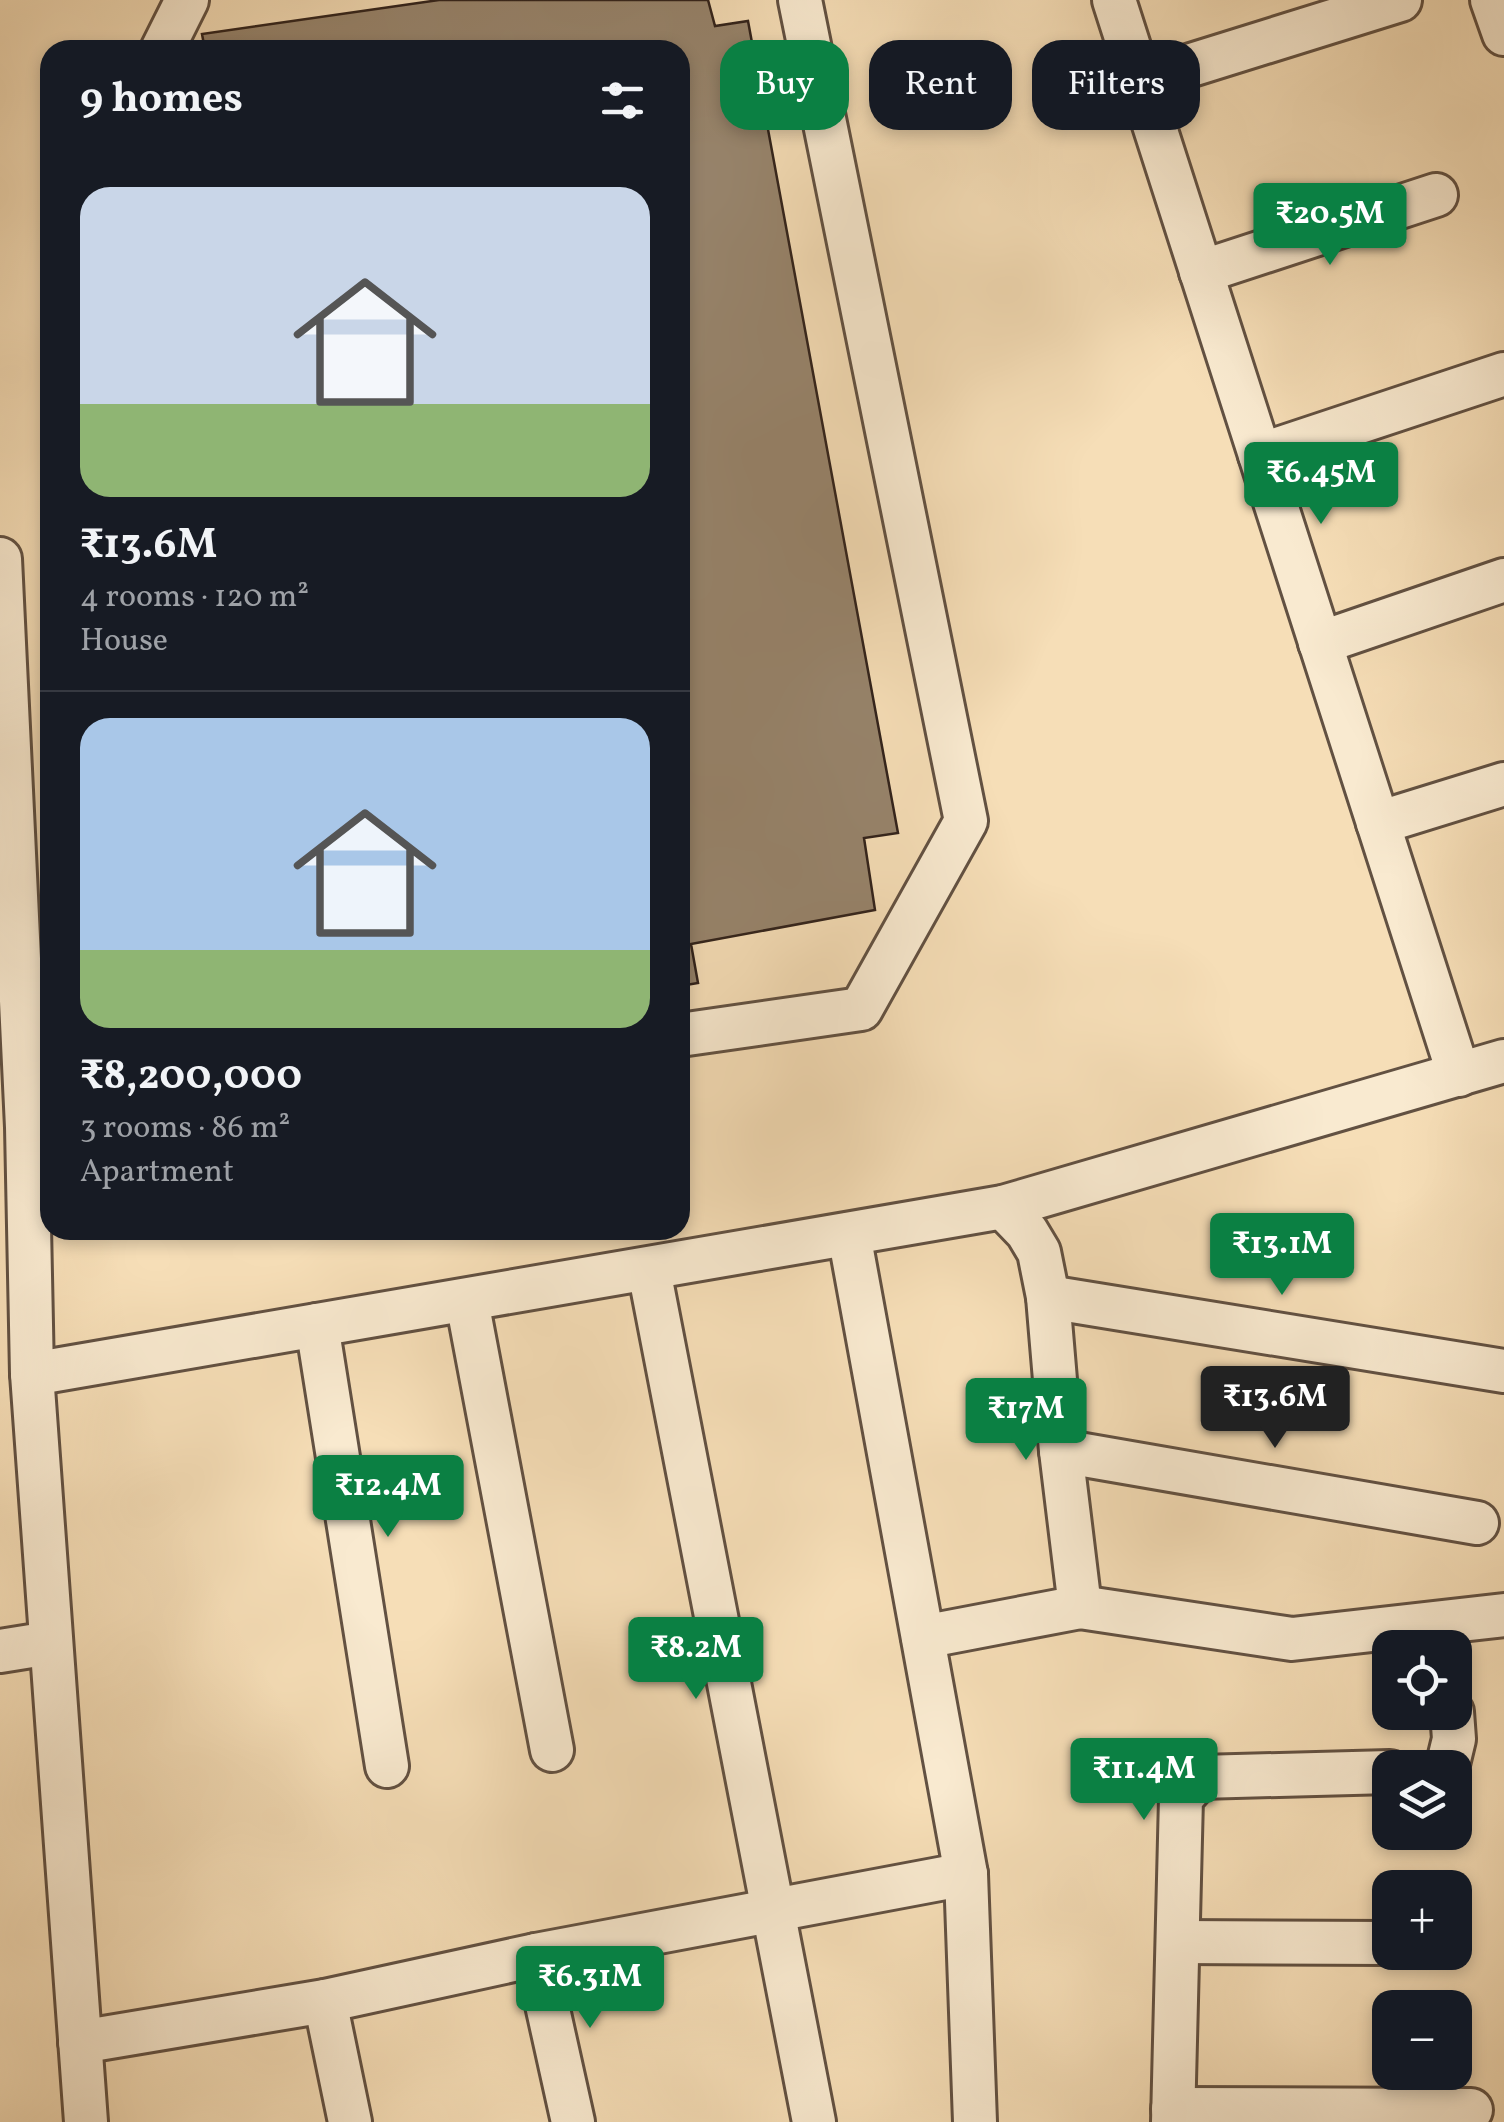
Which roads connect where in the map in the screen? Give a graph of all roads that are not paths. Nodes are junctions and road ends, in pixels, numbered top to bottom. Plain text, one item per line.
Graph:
1 (187, 0) edge
2 (800, 0) edge
3 (1114, 0) edge
4 (1400, 0) edge
5 (1492, 0) edge
6 (1504, 34) edge
7 (167, 40) edge
8 (1127, 40) edge
9 (1200, 62) edge
10 (1156, 130) edge
11 (1436, 194) dead end
12 (1201, 272) junction
13 (1504, 374) edge
14 (1260, 455) junction
15 (0, 559) edge
16 (1504, 580) edge
17 (1320, 643) junction
18 (1504, 784) edge
19 (1378, 823) junction
20 (690, 1034) edge
21 (1504, 1061) edge
22 (1459, 1075) junction
23 (39, 1126) edge
24 (1003, 1207) junction
25 (849, 1234) junction
26 (649, 1270) junction
27 (1048, 1297) junction
28 (467, 1301) junction
29 (317, 1325) junction
30 (1504, 1371) edge
31 (32, 1374) junction
32 (1061, 1450) junction
33 (1477, 1523) dead end
34 (1080, 1607) junction
35 (1504, 1615) edge
36 (1460, 1630) edge
37 (923, 1637) junction
38 (1372, 1637) edge
39 (50, 1644) junction
40 (0, 1651) edge
41 (552, 1750) dead end
42 (387, 1766) dead end
43 (1372, 1772) edge
44 (966, 1874) junction
45 (774, 1910) junction
46 (1178, 1942) junction
47 (1372, 1943) edge
48 (536, 1955) junction
49 (325, 2001) junction
50 (80, 2042) junction
51 (1471, 2110) dead end
52 (1173, 2116) edge
53 (86, 2122) edge
54 (350, 2122) edge
55 (573, 2122) edge
56 (814, 2122) edge
57 (974, 2122) edge

1 - 7 street
2 - 20 street
3 - 8 street
4 - 9 street
5 - 6 street
10 - 12 street
11 - 12 street
12 - 14 street
13 - 14 street
14 - 17 street
15 - 23 street
16 - 17 street
17 - 19 street
18 - 19 street
19 - 22 street
21 - 22 street
22 - 24 street
23 - 31 street
24 - 25 street
24 - 27 street
25 - 26 street
25 - 37 street
26 - 28 street
26 - 45 street
27 - 30 street
27 - 32 street
28 - 29 street
28 - 41 street
29 - 31 street
29 - 42 street
31 - 39 street
32 - 33 street
32 - 34 street
34 - 37 street
34 - 38 street
35 - 36 street
37 - 44 street
39 - 40 street
39 - 50 street
43 - 46 street
44 - 45 street
44 - 57 street
45 - 48 street
45 - 56 street
46 - 47 street
46 - 52 street
48 - 49 street
48 - 55 street
49 - 50 street
49 - 54 street
50 - 53 street
51 - 52 street

